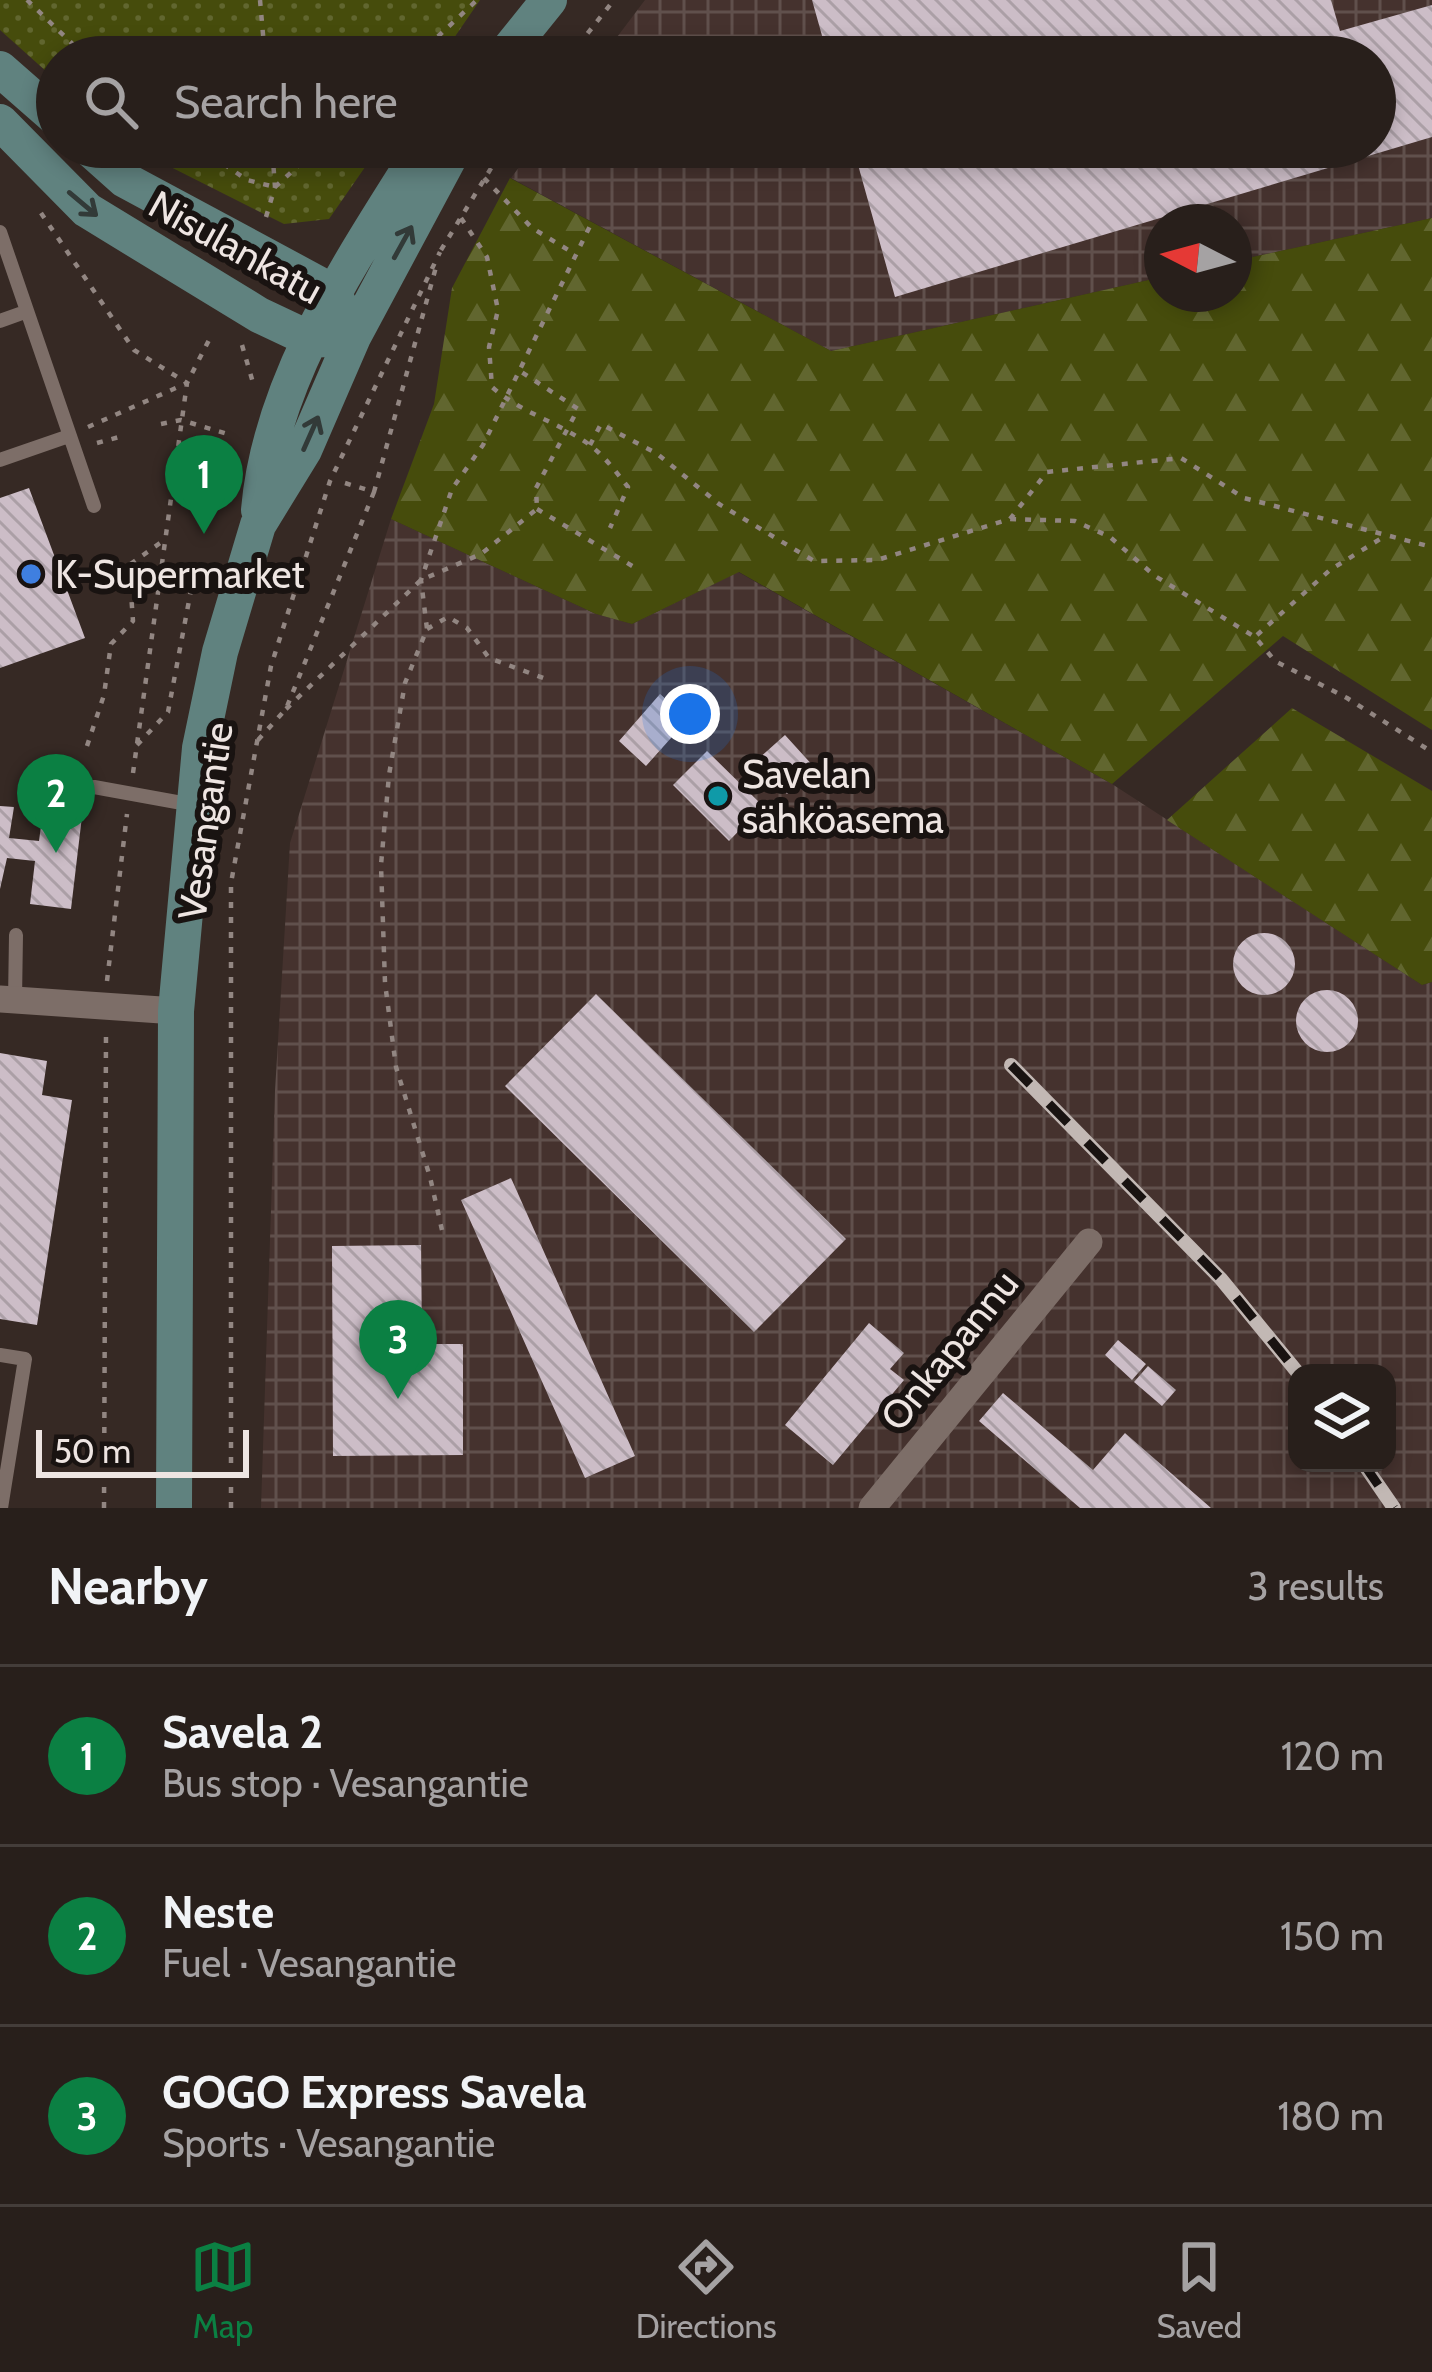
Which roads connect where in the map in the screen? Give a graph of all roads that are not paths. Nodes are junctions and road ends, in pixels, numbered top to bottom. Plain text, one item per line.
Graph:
1 (549, 0) edge
2 (519, 36) edge
3 (0, 69) edge
4 (36, 101) edge
5 (0, 122) edge
6 (36, 158) edge
7 (45, 168) edge
8 (112, 168) edge
9 (410, 168) edge
10 (444, 168) edge
11 (0, 232) edge
12 (333, 292) junction
13 (25, 311) junction
14 (0, 321) edge
15 (353, 337) junction
16 (312, 340) junction
17 (69, 436) junction
18 (0, 460) edge
19 (94, 506) dead end
20 (258, 525) junction
21 (94, 787) dead end
22 (194, 805) junction
23 (16, 935) dead end
24 (7, 1000) edge
25 (176, 1011) junction
26 (1089, 1242) dead end
27 (0, 1355) edge
28 (1, 1508) edge
29 (174, 1508) edge
30 (872, 1508) edge

1 - 2 main road
3 - 4 main road
5 -> 6 main road, Nisulankatu
7 -> 16 main road, Nisulankatu
8 - 12 main road, Nisulankatu
9 - 12 main road, Vesangantie
15 -> 10 main road, Vesangantie
11 - 13 lane
12 - 15 main road, Nisulankatu
12 - 16 main road, Vesangantie
13 - 14 lane
13 - 17 lane
15 - 16 main road, Nisulankatu
20 -> 15 main road, Vesangantie
16 - 20 main road, Vesangantie
17 - 18 lane
17 - 19 lane
20 - 22 main road, Vesangantie
21 - 22 lane
22 - 25 main road, Vesangantie
23 - 24 lane
24 - 25 street
25 - 29 main road, Vesangantie
26 - 30 street, Onkapannu
27 - 28 lane

